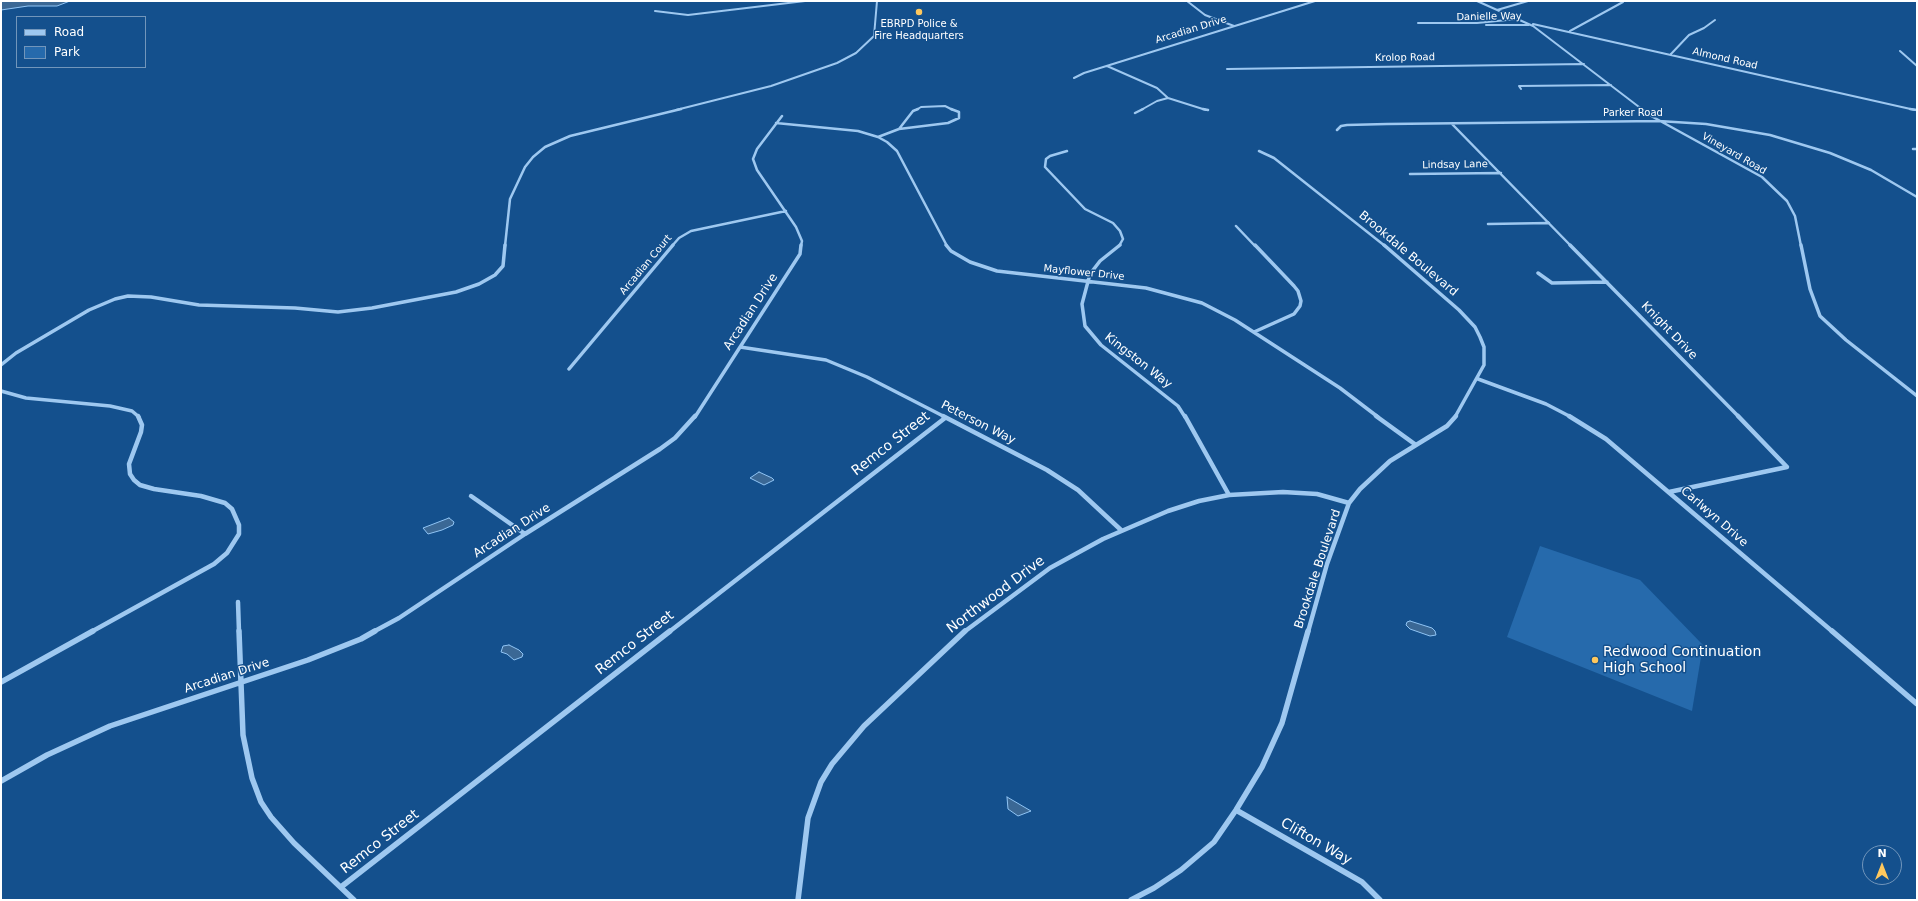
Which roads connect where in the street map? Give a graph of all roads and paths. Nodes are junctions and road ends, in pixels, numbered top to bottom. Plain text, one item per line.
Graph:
1 (805, 1) edge
2 (877, 1) edge
3 (1187, 1) edge
4 (1315, 1) edge
5 (1477, 1) edge
6 (1528, 1) edge
7 (1623, 2) dead end
8 (1497, 10) junction
9 (655, 11) dead end
10 (1517, 19) junction
11 (1715, 20) dead end
12 (1418, 23) dead end
13 (1530, 24) junction
14 (1235, 26) junction
15 (1446, 28) dead end
16 (1569, 32) junction
17 (1900, 52) dead end
18 (1671, 54) junction
19 (1584, 64) junction
20 (1106, 66) junction
21 (1917, 66) edge
22 (1227, 69) dead end
23 (1074, 78) dead end
24 (1611, 85) junction
25 (1522, 89) dead end
26 (1168, 98) junction
27 (1208, 110) dead end
28 (1917, 110) edge
29 (1136, 113) dead end
30 (782, 116) dead end
31 (1659, 121) junction
32 (776, 123) junction
33 (1452, 124) junction
34 (899, 129) junction
35 (1337, 130) dead end
36 (878, 137) junction
37 (1913, 149) dead end
38 (1917, 149) edge
39 (1067, 151) dead end
40 (1259, 151) dead end
41 (1501, 173) junction
42 (1410, 174) dead end
43 (1917, 196) edge
44 (786, 211) junction
45 (1549, 223) junction
46 (1488, 224) dead end
47 (1236, 226) dead end
48 (1538, 273) dead end
49 (1088, 281) junction
50 (1607, 282) junction
51 (1254, 332) junction
52 (740, 347) junction
53 (1, 365) edge
54 (570, 369) dead end
55 (1478, 379) junction
56 (1, 391) edge
57 (1917, 396) edge
58 (945, 418) junction
59 (1416, 445) junction
60 (1669, 492) junction
61 (1229, 495) junction
62 (471, 496) dead end
63 (1349, 503) junction
64 (1122, 530) junction
65 (525, 534) junction
66 (238, 602) dead end
67 (1, 682) edge
68 (241, 683) junction
69 (1917, 704) edge
70 (1, 781) edge
71 (1236, 810) junction
72 (341, 887) junction
73 (354, 900) edge
74 (798, 900) edge
75 (1131, 900) edge
76 (1380, 900) edge

1 - 9 street
2 - 53 street
3 - 14 street
4 - 14 street, Arcadian Drive
5 - 8 street
6 - 8 street
7 - 16 street
8 - 10 street
10 - 12 street
10 - 13 street
11 - 18 street
13 - 15 street, Danielle Way
13 - 16 street, Almond Road
13 - 19 street, Vineyard Road
14 - 20 street, Arcadian Drive
16 - 18 street, Almond Road
17 - 21 street
18 - 28 street, Almond Road
19 - 22 street, Krolop Road
19 - 24 street, Vineyard Road
20 - 23 street, Arcadian Drive
20 - 26 street
24 - 25 street
24 - 31 street, Vineyard Road
26 - 27 street
26 - 29 street
30 - 32 street, Arcadian Drive
31 - 33 street, Parker Road
31 - 43 street, Parker Road
31 - 57 street, Vineyard Road
32 - 36 street, Mayflower Drive
32 - 44 street, Arcadian Drive
33 - 35 street, Parker Road
33 - 41 street, Knight Drive
34 - 34 street
34 - 36 street
36 - 49 street, Mayflower Drive
37 - 38 street
39 - 49 street, Kingston Way
40 - 55 street, Brookdale Boulevard
41 - 42 street, Lindsay Lane
41 - 45 street, Knight Drive
44 - 52 street, Arcadian Drive
44 - 54 street, Arcadian Court
45 - 46 street
45 - 50 street, Knight Drive
47 - 51 street
48 - 50 street
49 - 51 street, Mayflower Drive
49 - 61 street, Kingston Way
50 - 60 street, Knight Drive
51 - 59 street, Mayflower Drive
52 - 58 street, Peterson Way
52 - 65 street, Arcadian Drive
55 - 59 street, Brookdale Boulevard
55 - 60 street, Carlwyn Drive
56 - 67 street
58 - 64 street, Peterson Way
58 - 72 street, Remco Street
59 - 63 street, Brookdale Boulevard
60 - 69 street, Carlwyn Drive
61 - 63 street, Northwood Drive
61 - 64 street, Northwood Drive
62 - 65 street
63 - 71 street, Brookdale Boulevard
64 - 74 street, Northwood Drive
65 - 68 street, Arcadian Drive
66 - 68 street
68 - 70 street, Arcadian Drive
68 - 72 street
71 - 75 street, Brookdale Boulevard
71 - 76 street, Clifton Way
72 - 73 street

